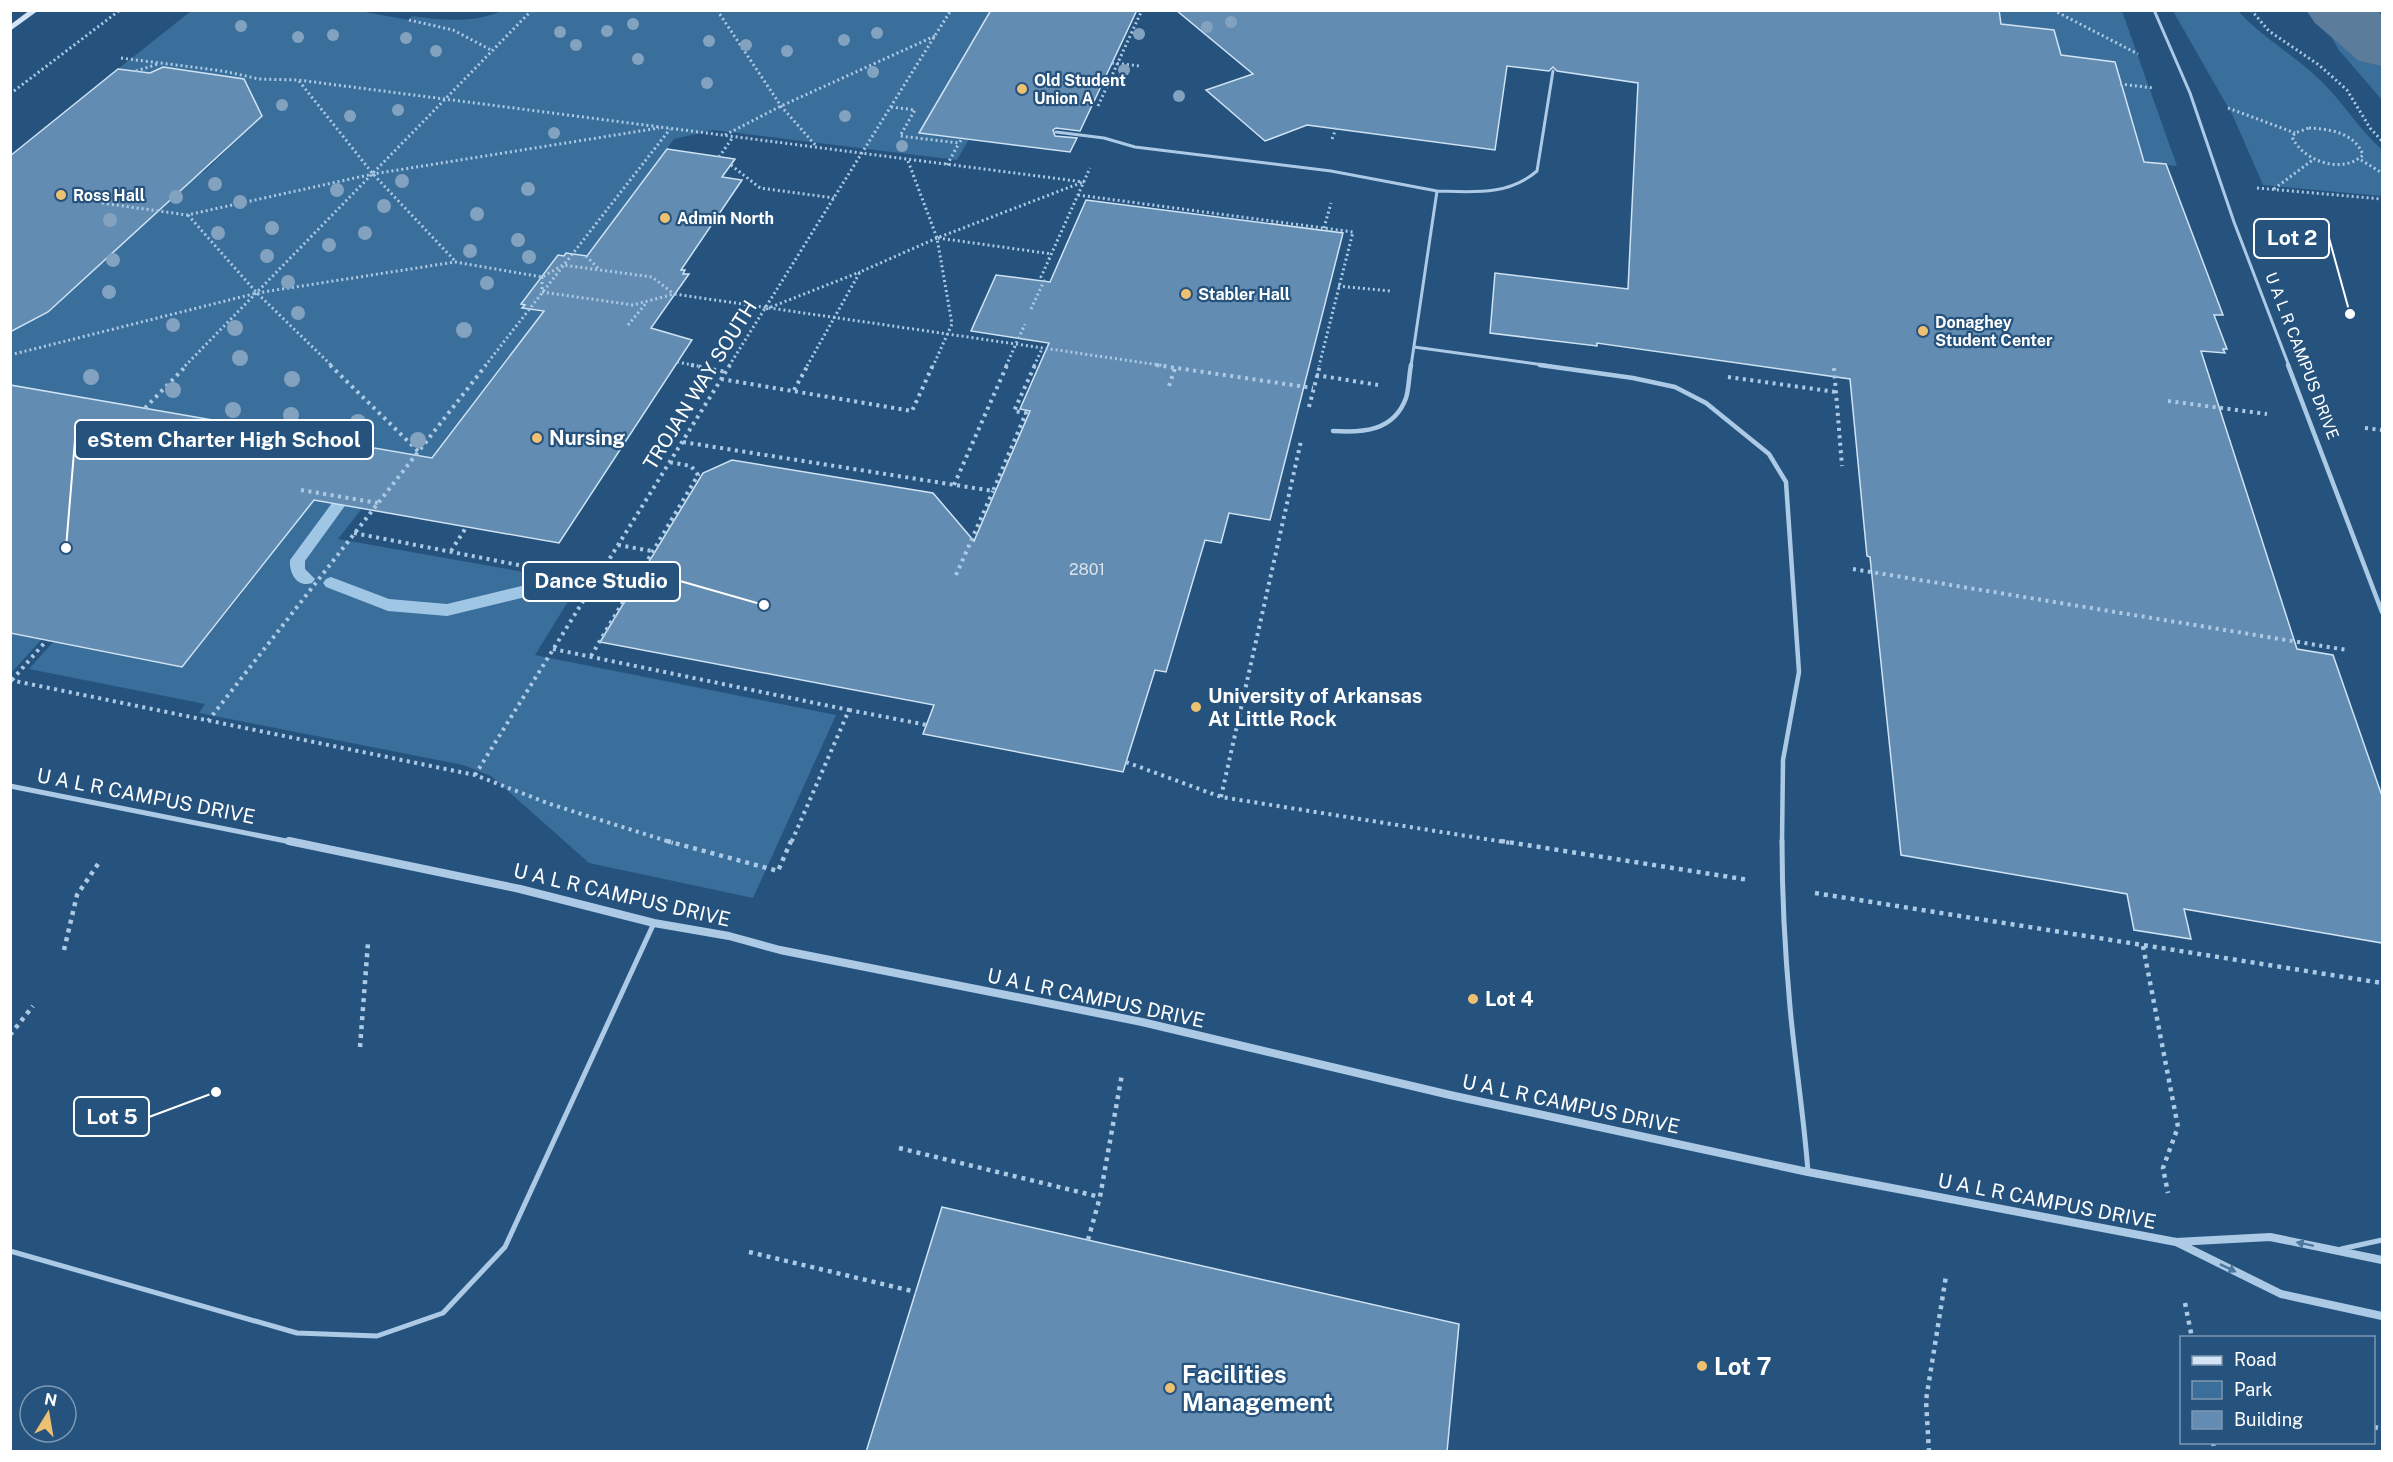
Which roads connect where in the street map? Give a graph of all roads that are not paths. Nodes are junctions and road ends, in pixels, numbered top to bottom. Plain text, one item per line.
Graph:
1 (36, 10) edge
2 (2154, 10) edge
3 (10, 28) edge
4 (1552, 71) dead end
5 (1056, 132) dead end
6 (1437, 191) junction
7 (1414, 347) junction
8 (1333, 431) dead end
9 (2382, 612) edge
10 (10, 786) edge
11 (654, 922) junction
12 (1808, 1172) junction
13 (2382, 1240) edge
14 (2176, 1242) junction
15 (2336, 1250) junction
16 (10, 1251) edge
17 (2382, 1260) edge
18 (2382, 1316) edge

1 - 3 main road
2 - 9 lane, U A L R CAMPUS DRIVE
4 - 6 lane
5 - 6 lane
6 - 7 lane
7 - 8 lane
7 - 12 lane
10 - 11 street, U A L R CAMPUS DRIVE
11 - 12 street, U A L R CAMPUS DRIVE
11 - 16 lane
12 - 14 street, U A L R CAMPUS DRIVE
13 - 15 lane
15 -> 14 street, U A L R CAMPUS DRIVE
14 -> 18 street, U A L R CAMPUS DRIVE
15 - 17 street, U A L R CAMPUS DRIVE

